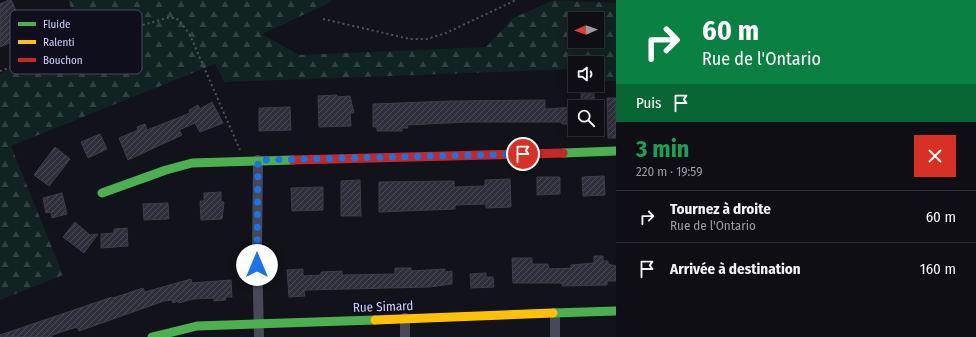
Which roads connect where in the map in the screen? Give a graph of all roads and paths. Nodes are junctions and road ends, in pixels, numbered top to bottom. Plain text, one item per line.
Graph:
1 (516, 0) edge
2 (323, 19) dead end
3 (142, 25) edge
4 (10, 68) edge
5 (0, 71) edge
6 (616, 151) edge
7 (258, 160) junction
8 (242, 161) junction
9 (102, 193) dead end
10 (616, 311) edge
11 (555, 313) junction
12 (405, 318) junction
13 (258, 323) junction
14 (152, 337) edge
15 (259, 337) edge
16 (405, 337) edge
17 (555, 337) edge

1 - 2 path
3 - 8 path
4 - 5 path
6 - 7 street
7 - 8 street
7 - 13 street
8 - 9 street
10 - 11 street, Rue Simard
11 - 12 street, Rue Simard
11 - 17 street
12 - 13 street, Rue Simard
12 - 16 street
13 - 14 street, Rue Simard
13 - 15 street

